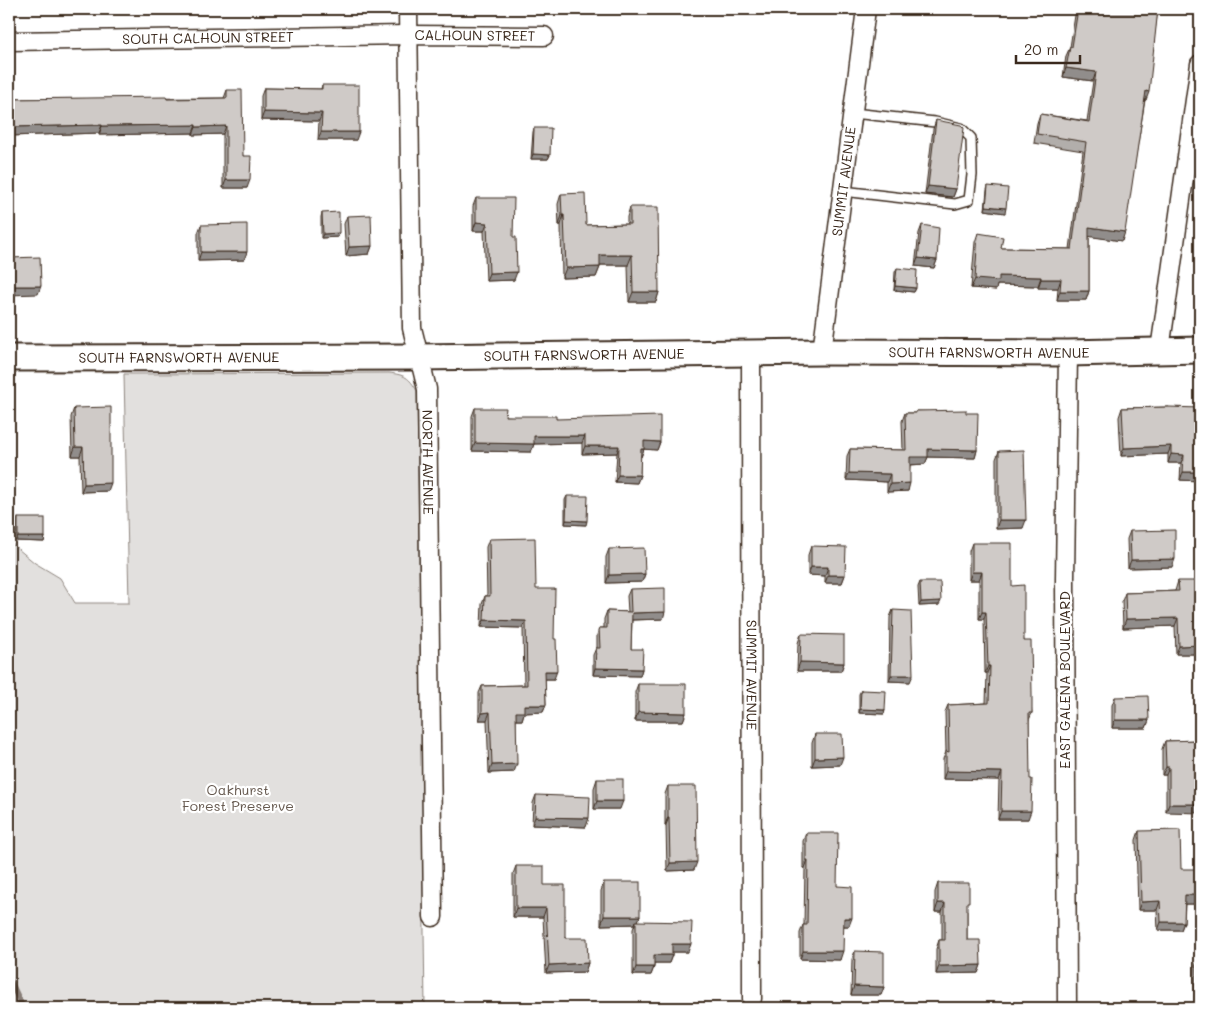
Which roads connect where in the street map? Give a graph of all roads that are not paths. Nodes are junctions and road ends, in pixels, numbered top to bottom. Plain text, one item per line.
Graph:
1 (408, 9) edge
2 (866, 9) edge
3 (407, 35) junction
4 (544, 36) dead end
5 (9, 41) edge
6 (1200, 64) edge
7 (853, 114) junction
8 (843, 190) junction
9 (1160, 350) junction
10 (1200, 350) edge
11 (822, 352) junction
12 (1068, 352) junction
13 (751, 353) junction
14 (418, 357) junction
15 (9, 358) edge
16 (432, 917) dead end
17 (752, 999) dead end
18 (1067, 1008) edge

1 - 3 street, NORTH AVENUE
2 - 7 street, SUMMIT AVENUE
3 - 4 street, CALHOUN STREET
3 - 5 street, SOUTH CALHOUN STREET
3 - 14 street, NORTH AVENUE
6 - 9 street
7 - 8 street, SUMMIT AVENUE
7 - 8 lane
8 - 11 street, SUMMIT AVENUE
9 - 10 street, SOUTH FARNSWORTH AVENUE
9 - 12 street, SOUTH FARNSWORTH AVENUE
11 - 12 street, SOUTH FARNSWORTH AVENUE
11 - 13 street, SOUTH FARNSWORTH AVENUE
12 - 18 street, EAST GALENA BOULEVARD
13 - 14 street, SOUTH FARNSWORTH AVENUE
13 - 17 street, SUMMIT AVENUE
14 - 15 street, SOUTH FARNSWORTH AVENUE
14 - 16 street, NORTH AVENUE

